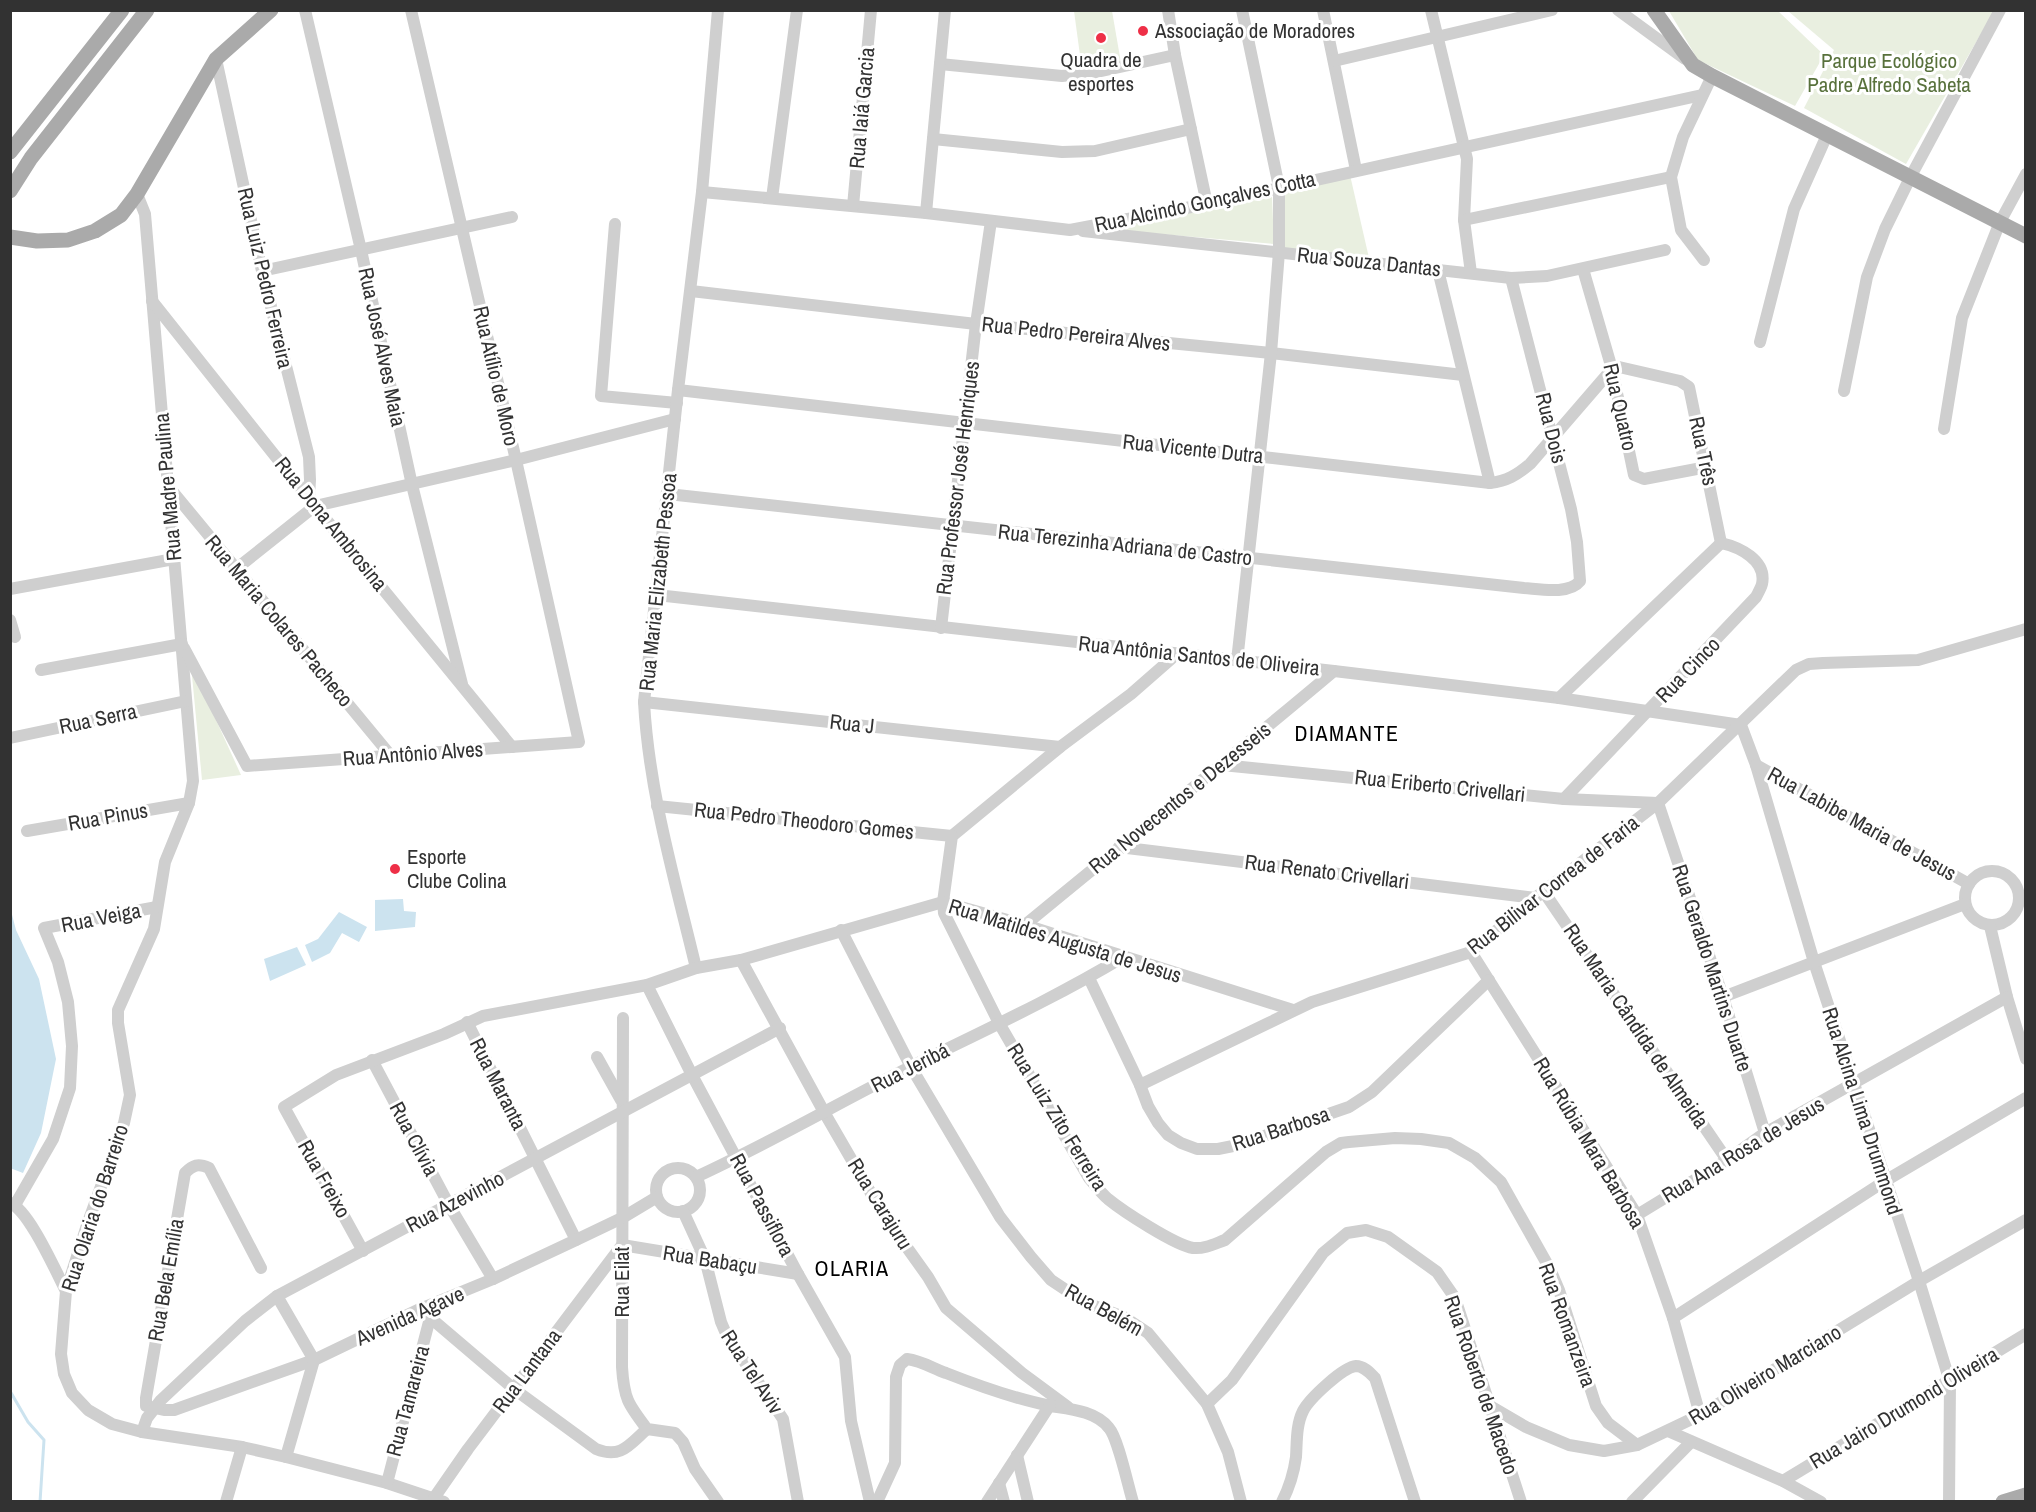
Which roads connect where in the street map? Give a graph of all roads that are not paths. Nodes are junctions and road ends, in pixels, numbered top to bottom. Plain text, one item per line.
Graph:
1 (122, 10) edge
2 (147, 10) edge
3 (271, 10) edge
4 (305, 10) edge
5 (411, 10) edge
6 (718, 10) edge
7 (797, 10) edge
8 (871, 10) edge
9 (945, 10) edge
10 (1168, 10) edge
11 (1242, 10) edge
12 (1323, 10) edge
13 (1431, 10) edge
14 (1618, 10) edge
15 (1654, 10) edge
16 (2000, 10) edge
17 (1543, 11) edge
18 (1436, 37) junction
19 (1175, 55) junction
20 (216, 59) junction
21 (1334, 61) junction
22 (940, 64) junction
23 (1693, 65) junction
24 (1712, 76) junction
25 (1702, 95) junction
26 (1191, 129) junction
27 (1827, 135) junction
28 (933, 139) junction
29 (1464, 147) junction
30 (10, 152) edge
31 (1356, 170) junction
32 (2025, 174) edge
33 (1911, 176) junction
34 (1671, 177) junction
35 (1279, 187) junction
36 (10, 191) edge
37 (702, 192) junction
38 (137, 194) junction
39 (772, 198) junction
40 (1207, 204) junction
41 (853, 206) junction
42 (926, 213) junction
43 (512, 217) dead end
44 (1464, 220) junction
45 (991, 221) junction
46 (2000, 222) junction
47 (615, 224) dead end
48 (461, 227) junction
49 (1070, 230) junction
50 (2025, 236) edge
51 (10, 237) edge
52 (361, 250) junction
53 (1665, 250) dead end
54 (1279, 252) junction
55 (1704, 260) dead end
56 (1583, 269) junction
57 (1438, 270) junction
58 (262, 271) junction
59 (1471, 273) junction
60 (1511, 278) junction
61 (690, 291) junction
62 (152, 301) junction
63 (976, 324) junction
64 (1760, 342) dead end
65 (1270, 353) junction
66 (1612, 369) junction
67 (1463, 375) junction
68 (678, 390) junction
69 (1844, 391) dead end
70 (677, 404) junction
71 (675, 419) junction
72 (965, 424) junction
73 (1944, 429) dead end
74 (1554, 437) junction
75 (1260, 456) junction
76 (516, 460) junction
77 (1707, 467) junction
78 (1490, 483) junction
79 (411, 485) junction
80 (168, 486) junction
81 (668, 494) junction
82 (312, 502) junction
83 (953, 526) junction
84 (1721, 543) junction
85 (1249, 558) junction
86 (174, 559) junction
87 (236, 569) junction
88 (1580, 581) joint
89 (10, 589) edge
90 (657, 595) junction
91 (10, 620) edge
92 (940, 628) junction
93 (2025, 629) edge
94 (15, 637) dead end
95 (182, 644) junction
96 (1173, 653) junction
97 (1237, 661) junction
98 (41, 670) dead end
99 (1334, 671) junction
100 (462, 684) junction
101 (1559, 698) junction
102 (186, 701) junction
103 (644, 702) junction
104 (1648, 711) junction
105 (1741, 725) junction
106 (10, 738) edge
107 (579, 742) joint
108 (512, 747) junction
109 (1060, 747) junction
110 (391, 756) junction
111 (1222, 765) junction
112 (1755, 765) junction
113 (247, 766) joint
114 (1564, 799) junction
115 (189, 803) junction
116 (1658, 804) junction
117 (657, 806) junction
118 (27, 831) dead end
119 (952, 836) junction
120 (1119, 847) junction
121 (1969, 884) junction
122 (2022, 890) edge
123 (1539, 895) junction
124 (943, 902) junction
125 (1965, 904) junction
126 (157, 907) junction
127 (1025, 925) junction
128 (1990, 926) junction
129 (841, 930) junction
130 (1471, 952) junction
131 (1123, 957) junction
132 (741, 960) junction
133 (1814, 962) junction
134 (696, 968) junction
135 (1089, 978) junction
136 (1489, 980) junction
137 (647, 986) junction
138 (1723, 997) junction
139 (2007, 997) junction
140 (1293, 1010) junction
141 (623, 1018) dead end
142 (467, 1022) junction
143 (999, 1023) junction
144 (780, 1028) junction
145 (597, 1057) dead end
146 (2025, 1059) edge
147 (372, 1060) junction
148 (910, 1067) junction
149 (692, 1075) junction
150 (1853, 1084) junction
151 (1140, 1085) junction
152 (2025, 1098) edge
153 (621, 1106) junction
154 (284, 1107) joint
155 (824, 1112) junction
156 (1765, 1133) junction
157 (1349, 1142) joint
158 (737, 1158) junction
159 (536, 1159) junction
160 (1727, 1161) junction
161 (696, 1177) junction
162 (1885, 1181) junction
163 (657, 1197) junction
164 (13, 1204) edge
165 (449, 1205) junction
166 (683, 1211) junction
167 (1637, 1215) junction
168 (621, 1218) junction
169 (2025, 1220) edge
170 (576, 1240) junction
171 (621, 1245) junction
172 (363, 1251) junction
173 (705, 1259) junction
174 (261, 1268) dead end
175 (798, 1274) junction
176 (493, 1279) junction
177 (1919, 1281) junction
178 (66, 1291) junction
179 (277, 1296) junction
180 (425, 1314) junction
181 (1673, 1318) junction
182 (2025, 1334) edge
183 (314, 1360) junction
184 (1950, 1382) junction
185 (514, 1389) junction
186 (1207, 1404) junction
187 (1050, 1406) junction
188 (1490, 1406) junction
189 (1068, 1407) junction
190 (154, 1408) junction
191 (1700, 1415) junction
192 (647, 1429) junction
193 (1668, 1431) junction
194 (149, 1433) junction
195 (1691, 1442) junction
196 (1637, 1445) junction
197 (242, 1447) junction
198 (1017, 1455) junction
199 (286, 1457) junction
200 (1783, 1481) junction
201 (999, 1483) junction
202 (387, 1484) junction
203 (2025, 1495) edge
204 (439, 1499) edge
205 (1633, 1501) edge
206 (226, 1502) edge
207 (718, 1502) edge
208 (798, 1502) edge
209 (870, 1502) edge
210 (877, 1502) edge
211 (987, 1502) edge
212 (1004, 1502) edge
213 (1028, 1502) edge
214 (1133, 1502) edge
215 (1241, 1502) edge
216 (1282, 1502) edge
217 (1415, 1502) edge
218 (1521, 1502) edge
219 (1821, 1502) edge
220 (1949, 1502) edge
221 (2003, 1502) edge

1 - 30 main road
2 - 36 main road
3 - 20 main road
4 - 52 street, Rua José Alves Maia
5 - 48 street, Rua Atílio de Moro
6 - 37 street, Rua Maria Elizabeth Pessoa
7 - 39 street
8 - 41 street, Rua Iaiá Garcia
9 - 22 street
10 - 19 street
11 - 35 street
12 - 21 street
13 - 18 street
14 - 23 street
15 - 23 main road
16 - 33 street
17 - 18 street
18 - 21 street
18 - 29 street
19 - 22 street
19 - 26 street
20 - 38 main road
20 - 58 street, Rua Luiz Pedro Ferreira
21 - 31 street
22 - 28 street
23 - 24 main road
24 - 25 street
24 - 27 main road
25 - 29 street, Rua Alcindo Gonçalves Cotta
25 - 34 street
26 - 28 street
26 - 40 street
27 - 33 main road
27 - 64 street
28 - 42 street
29 - 31 street, Rua Alcindo Gonçalves Cotta
29 - 44 street
31 - 35 street, Rua Alcindo Gonçalves Cotta
32 - 46 street
33 - 46 main road
33 - 69 street
34 - 44 street
34 - 55 street
35 - 40 street, Rua Alcindo Gonçalves Cotta
35 - 54 street
37 - 39 street, Rua Alcindo Gonçalves Cotta
37 - 61 street, Rua Maria Elizabeth Pessoa
38 - 51 main road
38 - 62 street, Rua Madre Paulina
39 - 41 street, Rua Alcindo Gonçalves Cotta
40 - 49 street, Rua Alcindo Gonçalves Cotta
41 - 42 street, Rua Alcindo Gonçalves Cotta
42 - 45 street, Rua Alcindo Gonçalves Cotta
43 - 48 street
44 - 59 street
45 - 49 street, Rua Alcindo Gonçalves Cotta
45 - 63 street, Rua Professor José Henriques
46 - 50 main road
46 - 73 street
47 - 70 street
48 - 52 street
48 - 76 street, Rua Atílio de Moro
49 - 54 street, Rua Souza Dantas
52 - 58 street
52 - 79 street, Rua José Alves Maia
53 - 56 street, Rua Souza Dantas
54 - 57 street, Rua Souza Dantas
54 - 65 street
56 - 60 street, Rua Souza Dantas
56 - 66 street, Rua Quatro
57 - 59 street, Rua Souza Dantas
57 - 67 street
58 - 82 street, Rua Luiz Pedro Ferreira
59 - 60 street, Rua Souza Dantas
60 - 74 street, Rua Dois
61 - 63 street, Rua Pedro Pereira Alves
61 - 68 street, Rua Maria Elizabeth Pessoa
62 - 80 street, Rua Madre Paulina
62 - 82 street, Rua Dona Ambrosina
63 - 65 street, Rua Pedro Pereira Alves
63 - 72 street, Rua Professor José Henriques
65 - 67 street, Rua Pedro Pereira Alves
65 - 75 street
66 - 74 street
66 - 77 street, Rua Três
66 - 77 street, Rua Quatro
67 - 78 street
68 - 70 street, Rua Maria Elizabeth Pessoa
68 - 72 street, Rua Vicente Dutra
70 - 71 street, Rua Maria Elizabeth Pessoa
71 - 76 street
71 - 81 street, Rua Maria Elizabeth Pessoa
72 - 75 street, Rua Vicente Dutra
72 - 83 street, Rua Professor José Henriques
74 - 78 street
74 - 88 street, Rua Dois
75 - 78 street, Rua Vicente Dutra
75 - 85 street
76 - 79 street
76 - 107 street, Rua Atílio de Moro
77 - 84 street, Rua Três
79 - 82 street
79 - 100 street, Rua José Alves Maia
80 - 86 street, Rua Madre Paulina
80 - 87 street, Rua Maria Colares Pacheco
81 - 83 street, Rua Terezinha Adriana de Castro
81 - 90 street, Rua Maria Elizabeth Pessoa
82 - 87 street
82 - 100 street, Rua Dona Ambrosina
83 - 85 street, Rua Terezinha Adriana de Castro
83 - 92 street, Rua Professor José Henriques
84 - 101 street
84 - 104 street, Rua Cinco
85 - 88 street, Rua Terezinha Adriana de Castro
85 - 97 street
86 - 89 street
86 - 95 street, Rua Madre Paulina
87 - 110 street, Rua Maria Colares Pacheco
90 - 92 street, Rua Antônia Santos de Oliveira
90 - 103 street, Rua Maria Elizabeth Pessoa
91 - 94 street
92 - 96 street, Rua Antônia Santos de Oliveira
93 - 105 street, Rua Bilivar Correa de Faria
95 - 98 street
95 - 102 street, Rua Olaria do Barreiro
95 - 113 street, Rua Madre Paulina
96 - 97 street, Rua Antônia Santos de Oliveira
96 - 109 street
97 - 99 street, Rua Antônia Santos de Oliveira
99 - 101 street, Rua Antônia Santos de Oliveira
99 - 111 street, Rua Novecentos e Dezesseis
100 - 108 street, Rua Dona Ambrosina
101 - 104 street, Rua Antônia Santos de Oliveira
102 - 106 street, Rua Serra
102 - 115 street, Rua Olaria do Barreiro
103 - 109 street, Rua J
103 - 117 street, Rua Maria Elizabeth Pessoa
104 - 105 street, Rua Antônia Santos de Oliveira
104 - 114 street, Rua Cinco
105 - 112 street, Rua Alcina Lima Drummond
105 - 116 street, Rua Bilivar Correa de Faria
107 - 108 street, Rua Antônio Alves
108 - 110 street, Rua Antônio Alves
109 - 119 street
110 - 113 street, Rua Antônio Alves
111 - 114 street, Rua Eriberto Crivellari
111 - 120 street, Rua Novecentos e Dezesseis
112 - 121 street, Rua Labibe Maria de Jesus
112 - 133 street, Rua Alcina Lima Drummond
114 - 116 street, Rua Eriberto Crivellari
115 - 118 street, Rua Pinus
115 - 126 street, Rua Olaria do Barreiro
116 - 123 street, Rua Bilivar Correa de Faria
116 - 138 street, Rua Geraldo Martins Duarte
117 - 119 street, Rua Pedro Theodoro Gomes
117 - 134 street, Rua Maria Elizabeth Pessoa
119 - 124 street
120 - 123 street, Rua Renato Crivellari
120 - 127 street, Rua Novecentos e Dezesseis
121 - 122 street
121 - 125 street
122 - 128 street
123 - 130 street, Rua Bilivar Correa de Faria
123 - 160 street, Rua Maria Cândida de Almeida
124 - 127 street, Rua Matildes Augusta de Jesus
124 - 129 street, Rua Matildes Augusta de Jesus
124 - 143 street, Rua Luiz Zito Ferreira
125 - 128 street
125 - 133 street
126 - 164 street, Rua Veiga
126 - 178 street, Rua Olaria do Barreiro
127 - 131 street, Rua Matildes Augusta de Jesus
128 - 139 street
129 - 132 street, Rua Matildes Augusta de Jesus
129 - 148 street, Rua Belém
130 - 136 street, Rua Rúbia Mara Barbosa
130 - 140 street, Rua Bilivar Correa de Faria
131 - 135 street, Rua Jeribá
131 - 140 street, Rua Matildes Augusta de Jesus
132 - 134 street, Rua Matildes Augusta de Jesus
132 - 144 street, Rua Carajuru
133 - 138 street
133 - 150 street, Rua Alcina Lima Drummond
134 - 137 street, Rua Matildes Augusta de Jesus
135 - 143 street, Rua Jeribá
135 - 151 street, Rua Barbosa
136 - 151 street, Rua Barbosa
136 - 167 street, Rua Rúbia Mara Barbosa
137 - 142 street, Rua Matildes Augusta de Jesus
137 - 149 street, Rua Passiflora
138 - 156 street, Rua Geraldo Martins Duarte
139 - 146 street
139 - 150 street, Rua Ana Rosa de Jesus
140 - 151 street, Rua Bilivar Correa de Faria
141 - 153 street, Rua Eilat
142 - 147 street, Rua Maranta
142 - 159 street, Rua Maranta
143 - 148 street, Rua Jeribá
143 - 157 street, Rua Luiz Zito Ferreira
144 - 149 street, Rua Azevinho
144 - 155 street, Rua Carajuru
145 - 153 street
147 - 154 street, Rua Maranta
147 - 165 street, Rua Clívia
148 - 155 street, Rua Jeribá
148 - 186 street, Rua Belém
149 - 153 street, Rua Azevinho
149 - 158 street, Rua Passiflora
150 - 156 street, Rua Ana Rosa de Jesus
150 - 162 street, Rua Alcina Lima Drummond
152 - 162 street
153 - 159 street, Rua Azevinho
153 - 168 street, Rua Eilat
154 - 172 street, Rua Freixo
155 - 158 street, Rua Jeribá
155 - 189 street, Rua Carajuru
156 - 160 street, Rua Ana Rosa de Jesus
157 - 196 street, Rua Romanzeira
158 - 161 street, Rua Jeribá
158 - 175 street, Rua Passiflora
159 - 165 street, Rua Azevinho
159 - 170 street, Rua Maranta
160 - 167 street, Rua Ana Rosa de Jesus
161 - 163 street
161 - 166 street
162 - 177 street, Rua Alcina Lima Drummond
162 - 181 street
163 - 166 street
163 - 168 street, Avenida Agave
164 - 178 street
165 - 172 street, Rua Azevinho
165 - 176 street, Rua Clívia
166 - 173 street, Rua Tel Aviv
167 - 181 street, Rua Rúbia Mara Barbosa
168 - 170 street, Avenida Agave
168 - 171 street, Rua Eilat
169 - 177 street, Rua Oliveiro Marciano
170 - 176 street, Avenida Agave
171 - 173 street, Rua Babaçu
171 - 185 street, Rua Lantana
171 - 192 street, Rua Eilat
172 - 179 street, Rua Azevinho
173 - 175 street, Rua Babaçu
173 - 208 street, Rua Tel Aviv
174 - 190 street, Rua Bela Emília
175 - 209 street, Rua Passiflora
176 - 180 street, Avenida Agave
177 - 184 street, Rua Alcina Lima Drummond
177 - 191 street, Rua Oliveiro Marciano
178 - 194 street, Rua Olaria do Barreiro
179 - 183 street
179 - 190 street, Rua Azevinho
180 - 183 street, Avenida Agave
180 - 185 street
180 - 202 street, Rua Tamareira
181 - 191 street, Rua Rúbia Mara Barbosa
182 - 184 street, Rua Jairo Drumond Oliveira
183 - 190 street, Avenida Agave
183 - 199 street
184 - 200 street, Rua Jairo Drumond Oliveira
184 - 220 street, Rua Alcina Lima Drummond
185 - 192 street
185 - 204 street, Rua Lantana
186 - 188 street, Rua Roberto de Macedo
186 - 215 street, Rua Belém
187 - 189 street
187 - 198 street
187 - 210 street
188 - 196 street, Rua Oliveiro Marciano
188 - 218 street, Rua Roberto de Macedo
189 - 214 street
190 - 194 street
191 - 193 street, Rua Oliveiro Marciano
192 - 207 street
193 - 195 street
193 - 196 street, Rua Oliveiro Marciano
194 - 197 street, Rua Olaria do Barreiro
195 - 200 street
195 - 205 street
197 - 199 street, Rua Olaria do Barreiro
197 - 206 street
198 - 201 street
198 - 213 street
199 - 202 street, Rua Olaria do Barreiro
200 - 219 street
201 - 211 street
201 - 212 street
202 - 204 street, Rua Olaria do Barreiro
203 - 221 main road
216 - 217 street

